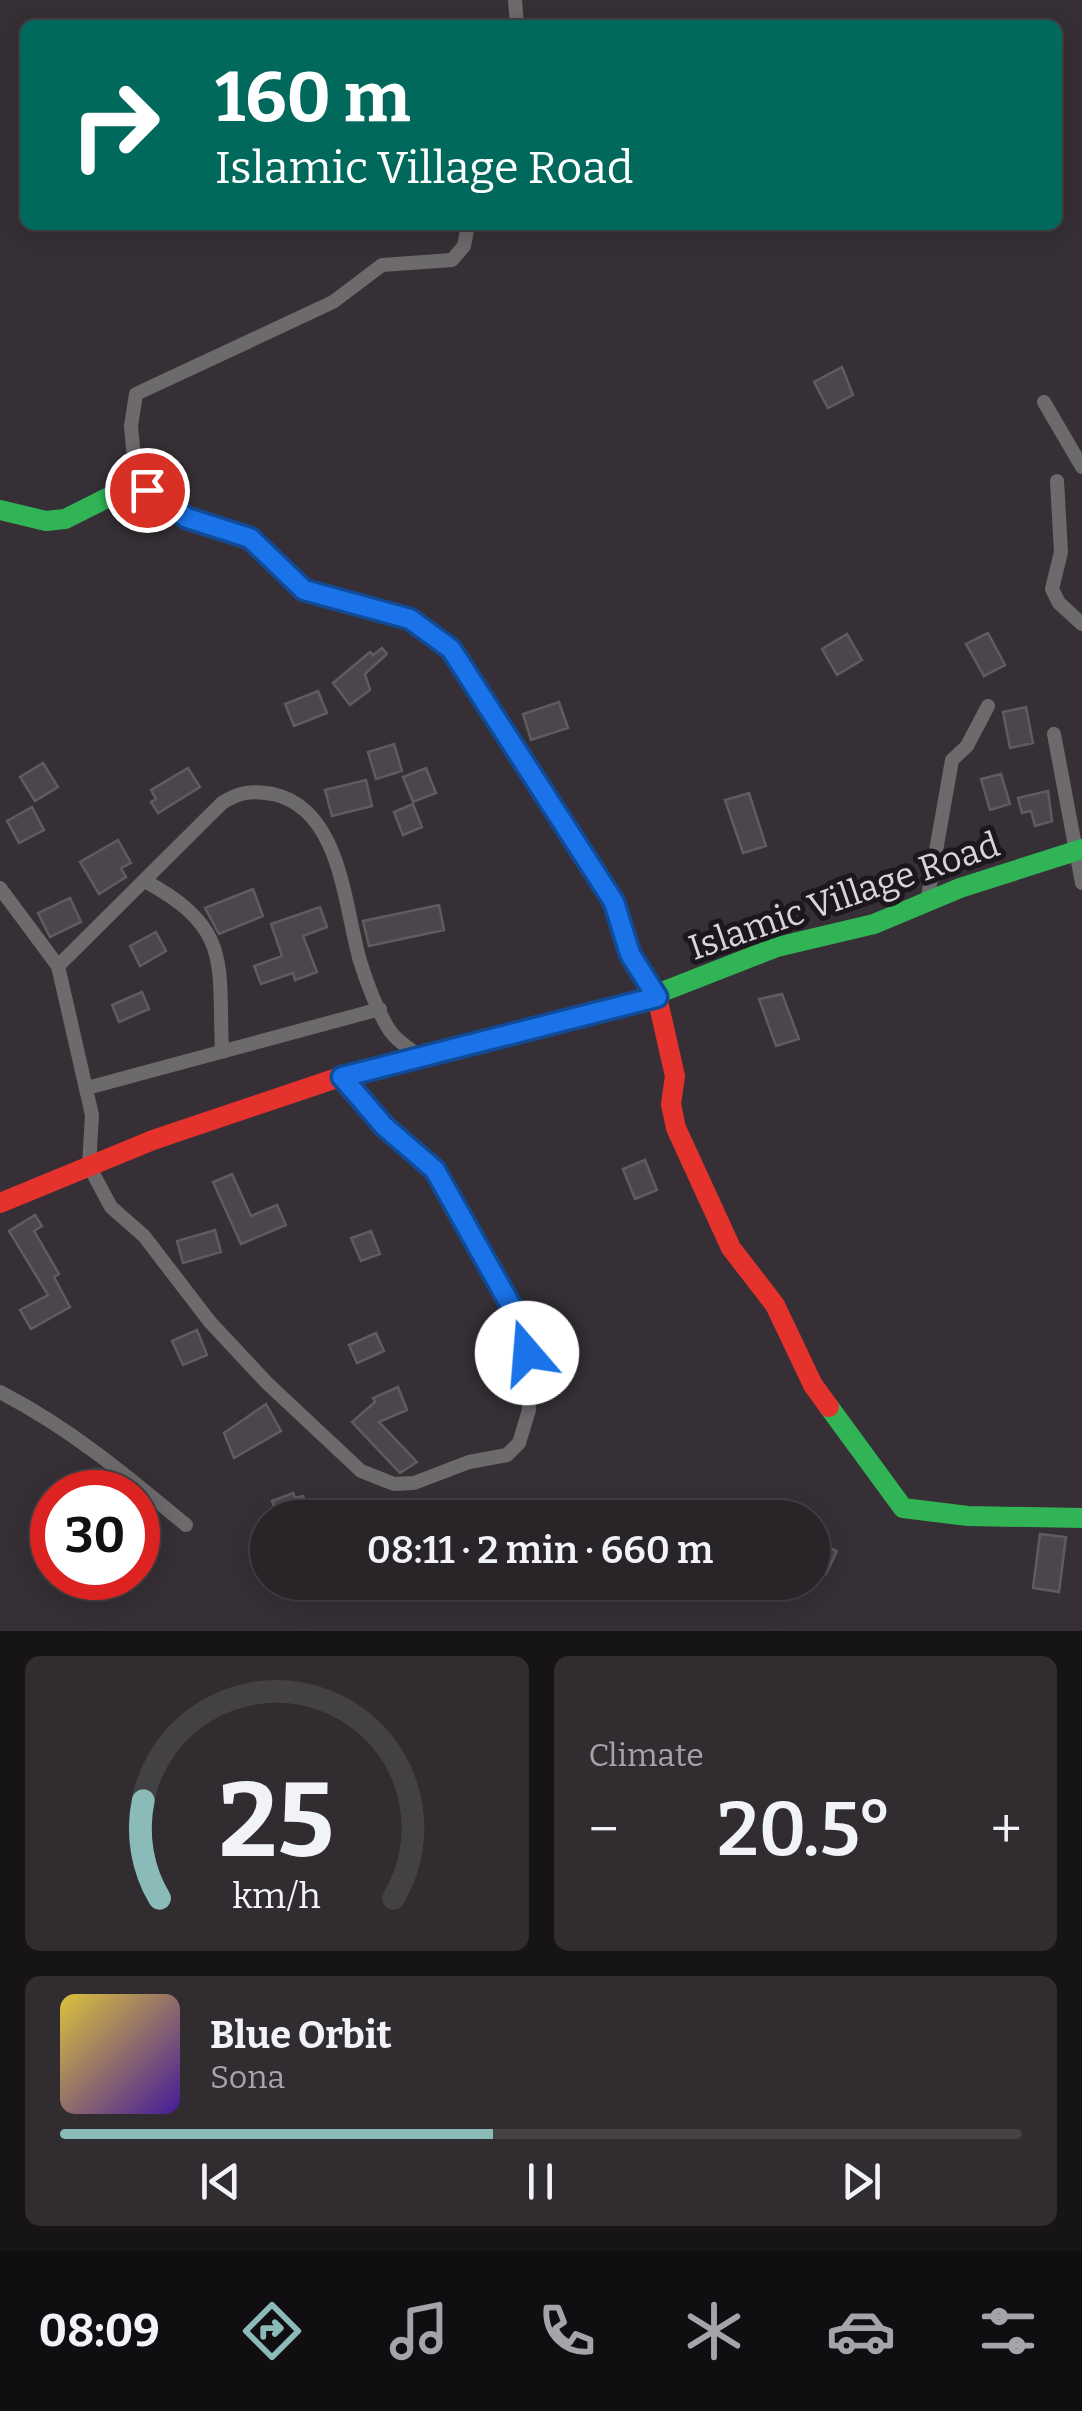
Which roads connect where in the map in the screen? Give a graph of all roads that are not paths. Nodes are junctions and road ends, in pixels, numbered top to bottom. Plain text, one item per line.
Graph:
1 (467, 230) edge
2 (1044, 402) dead end
3 (1082, 468) edge
4 (1057, 481) dead end
5 (137, 491) junction
6 (0, 510) edge
7 (1082, 624) edge
8 (988, 706) dead end
9 (1054, 734) dead end
10 (1078, 850) edge
11 (145, 881) junction
12 (1082, 883) edge
13 (0, 888) edge
14 (927, 902) junction
15 (58, 966) junction
16 (657, 997) junction
17 (380, 1010) junction
18 (222, 1052) junction
19 (420, 1056) junction
20 (342, 1077) junction
21 (87, 1088) junction
22 (89, 1166) junction
23 (0, 1203) edge
24 (0, 1392) edge
25 (1082, 1518) edge
26 (186, 1526) dead end

1 - 5 street
2 - 3 street
4 - 7 street
5 - 6 street
5 - 16 street
8 - 14 street
9 - 10 street
10 - 12 street
10 - 14 street, Islamic Village Road
11 - 15 street
11 - 17 street
11 - 18 street
13 - 15 street
14 - 16 street, Islamic Village Road
15 - 21 street
16 - 19 street, Islamic Village Road
16 - 25 street
17 - 18 street
17 - 19 street
18 - 21 street
19 - 20 street, Islamic Village Road
20 - 22 street, Islamic Village Road
20 - 22 street
21 - 22 street
22 - 23 street, Islamic Village Road
24 - 26 street

